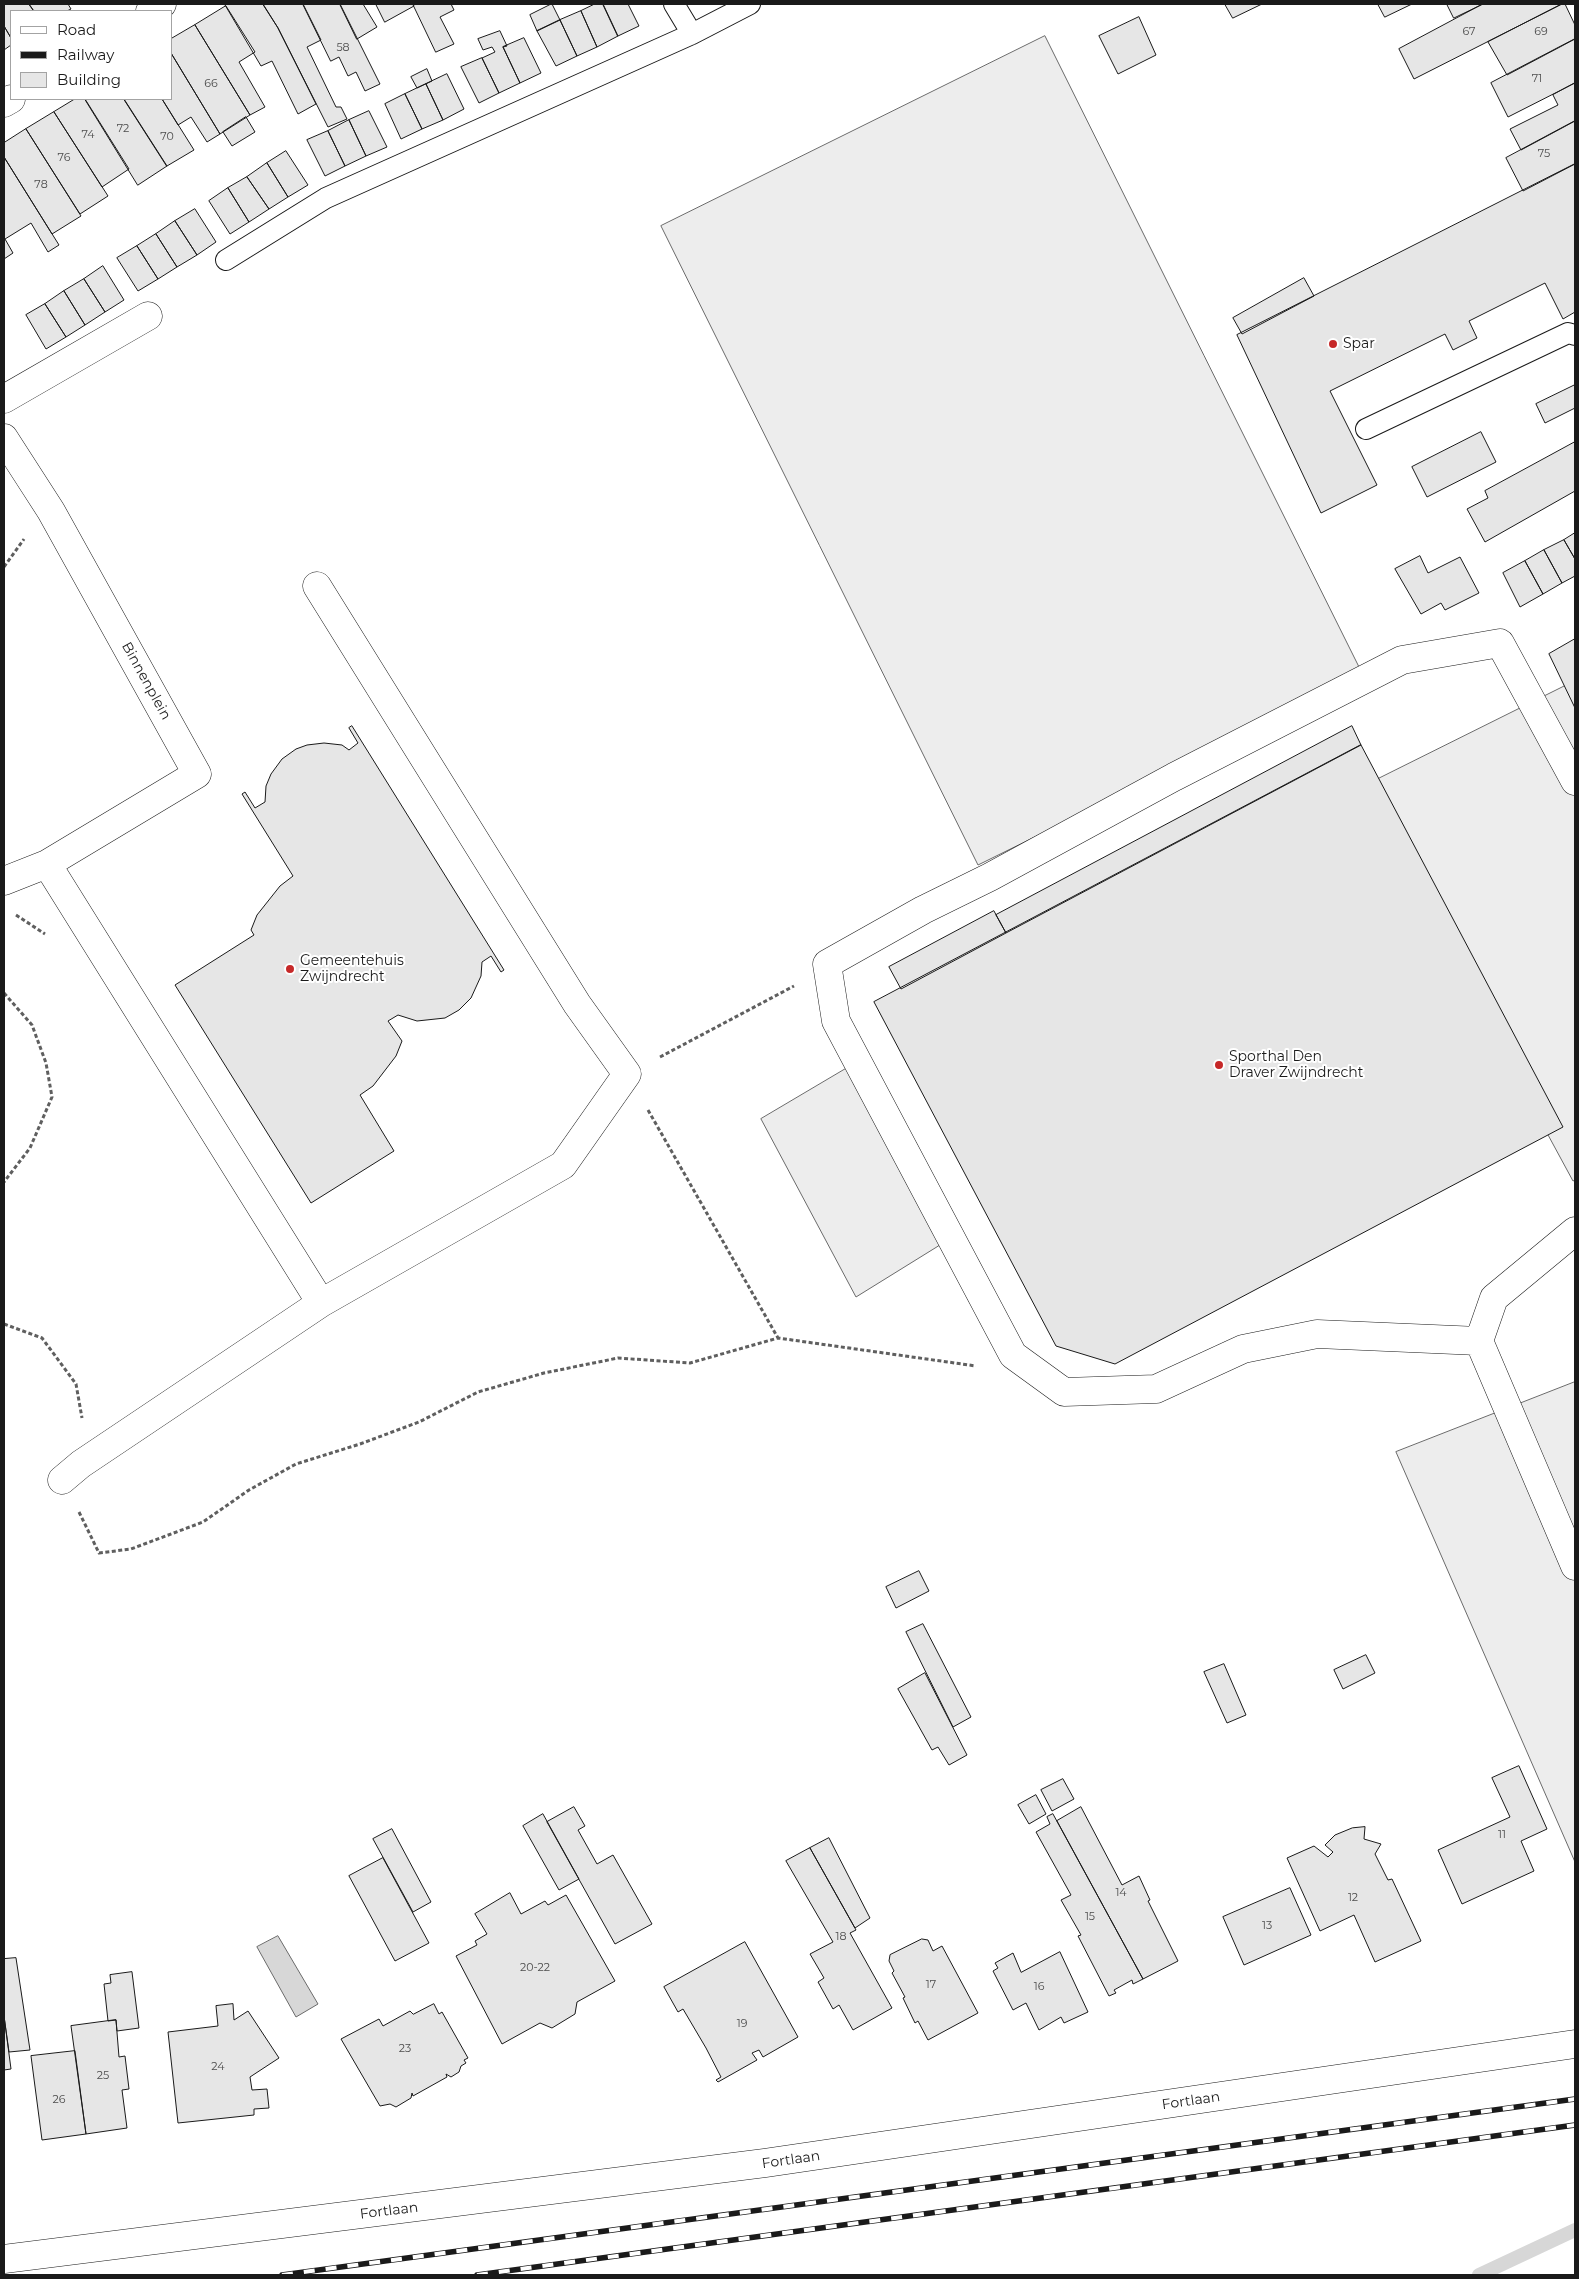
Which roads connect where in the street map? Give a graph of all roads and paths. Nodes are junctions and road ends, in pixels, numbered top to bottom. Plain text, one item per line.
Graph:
1 (674, 4) edge
2 (750, 4) edge
3 (692, 34) junction
4 (226, 260) dead end
5 (148, 316) dead end
6 (1575, 335) edge
7 (4, 399) edge
8 (1366, 428) dead end
9 (4, 438) edge
10 (317, 586) dead end
11 (1575, 781) edge
12 (47, 864) junction
13 (4, 881) edge
14 (827, 964) junction
15 (4, 993) edge
16 (627, 1074) junction
17 (4, 1182) edge
18 (1575, 1231) edge
19 (321, 1303) junction
20 (4, 1324) edge
21 (778, 1338) junction
22 (1479, 1341) junction
23 (1013, 1355) junction
24 (72, 1472) junction
25 (1575, 1566) edge
26 (1575, 2044) edge
27 (4, 2259) edge

1 - 3 lane
2 - 3 lane
3 - 4 lane
5 - 7 street
6 - 8 lane
9 - 12 street, Binnenplein
10 - 16 street
11 - 14 street
12 - 13 street
12 - 19 street
14 - 16 path
14 - 23 street
15 - 17 path
16 - 19 street
16 - 21 path
18 - 22 street
19 - 24 street
20 - 24 path
21 - 23 path
21 - 24 path
22 - 23 street
22 - 25 street
26 - 27 street, Fortlaan

